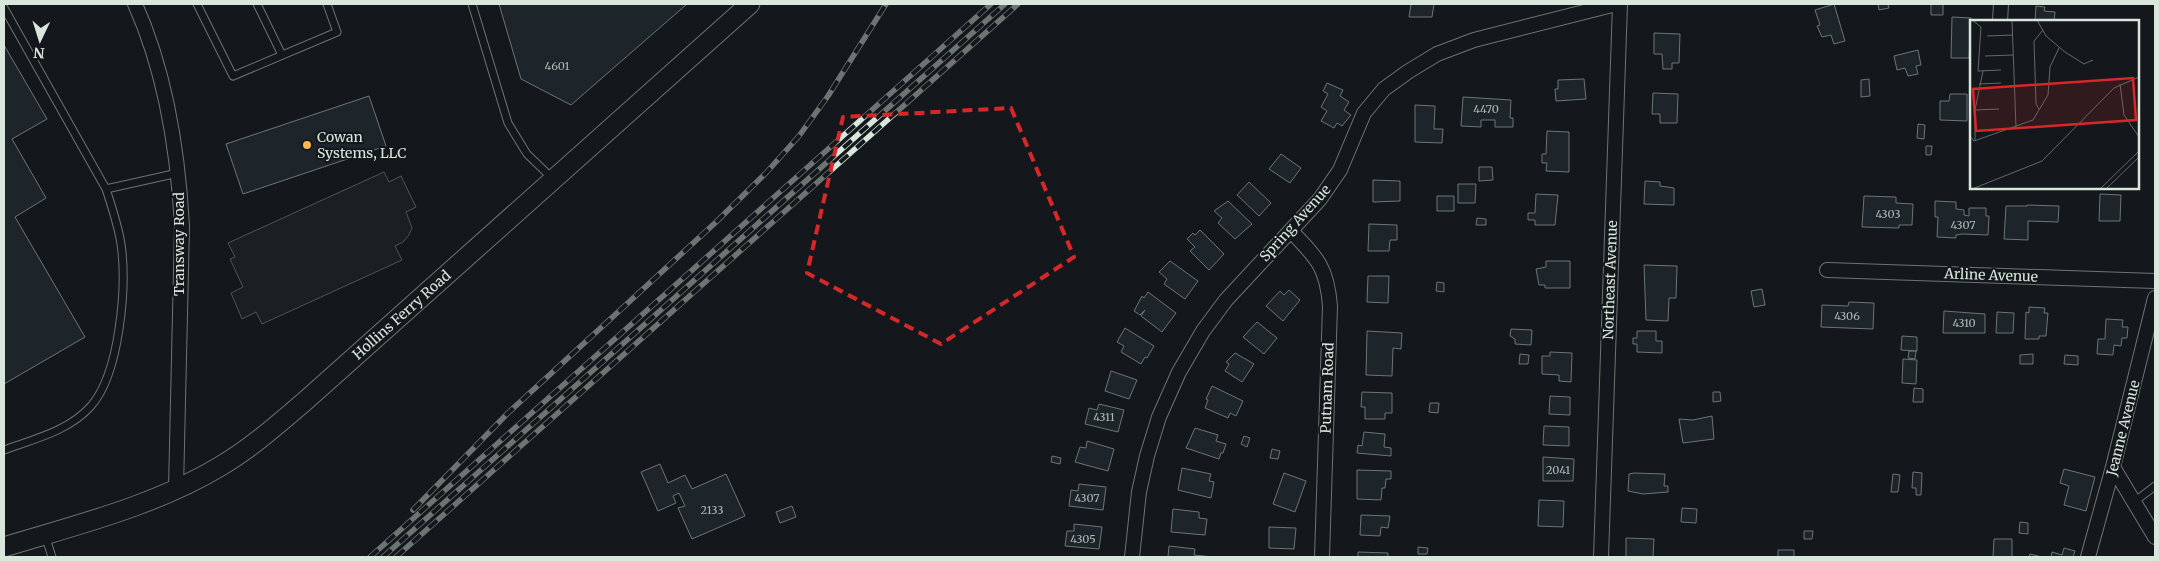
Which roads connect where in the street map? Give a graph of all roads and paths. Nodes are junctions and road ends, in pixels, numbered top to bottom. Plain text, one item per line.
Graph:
1 (135, 4) edge
2 (197, 4) edge
3 (257, 4) edge
4 (327, 4) edge
5 (472, 4) edge
6 (750, 4) edge
7 (1616, 4) edge
8 (1620, 4) edge
9 (2000, 4) edge
10 (4, 8) edge
11 (2000, 20) edge
12 (282, 55) junction
13 (178, 173) junction
14 (553, 179) junction
15 (106, 189) junction
16 (1291, 231) junction
17 (1826, 270) dead end
18 (2155, 281) edge
19 (2155, 298) edge
20 (4, 450) edge
21 (2113, 467) junction
22 (2155, 486) edge
23 (176, 490) junction
24 (2134, 502) junction
25 (45, 534) junction
26 (2155, 537) edge
27 (4, 547) edge
28 (52, 557) edge
29 (1132, 557) edge
30 (1322, 557) edge
31 (1601, 557) edge
32 (2088, 557) edge

1 - 13 street, Transway Road
2 - 12 lane
3 - 12 lane
4 - 12 lane
5 - 14 lane
6 - 14 street, Hollins Ferry Road
7 - 16 street, Spring Avenue
8 - 31 street, Northeast Avenue
9 - 11 street
10 - 15 lane
13 - 15 lane
13 - 23 street, Transway Road
14 - 23 street, Hollins Ferry Road
15 - 20 lane
16 - 29 street, Spring Avenue
16 - 30 street, Putnam Road
17 - 18 street, Arline Avenue
19 - 21 street, Jeanne Avenue
21 - 24 street
21 - 32 street, Jeanne Avenue
22 - 24 lane
23 - 25 street, Hollins Ferry Road
24 - 26 street
25 - 27 street, Hollins Ferry Road
25 - 28 lane

